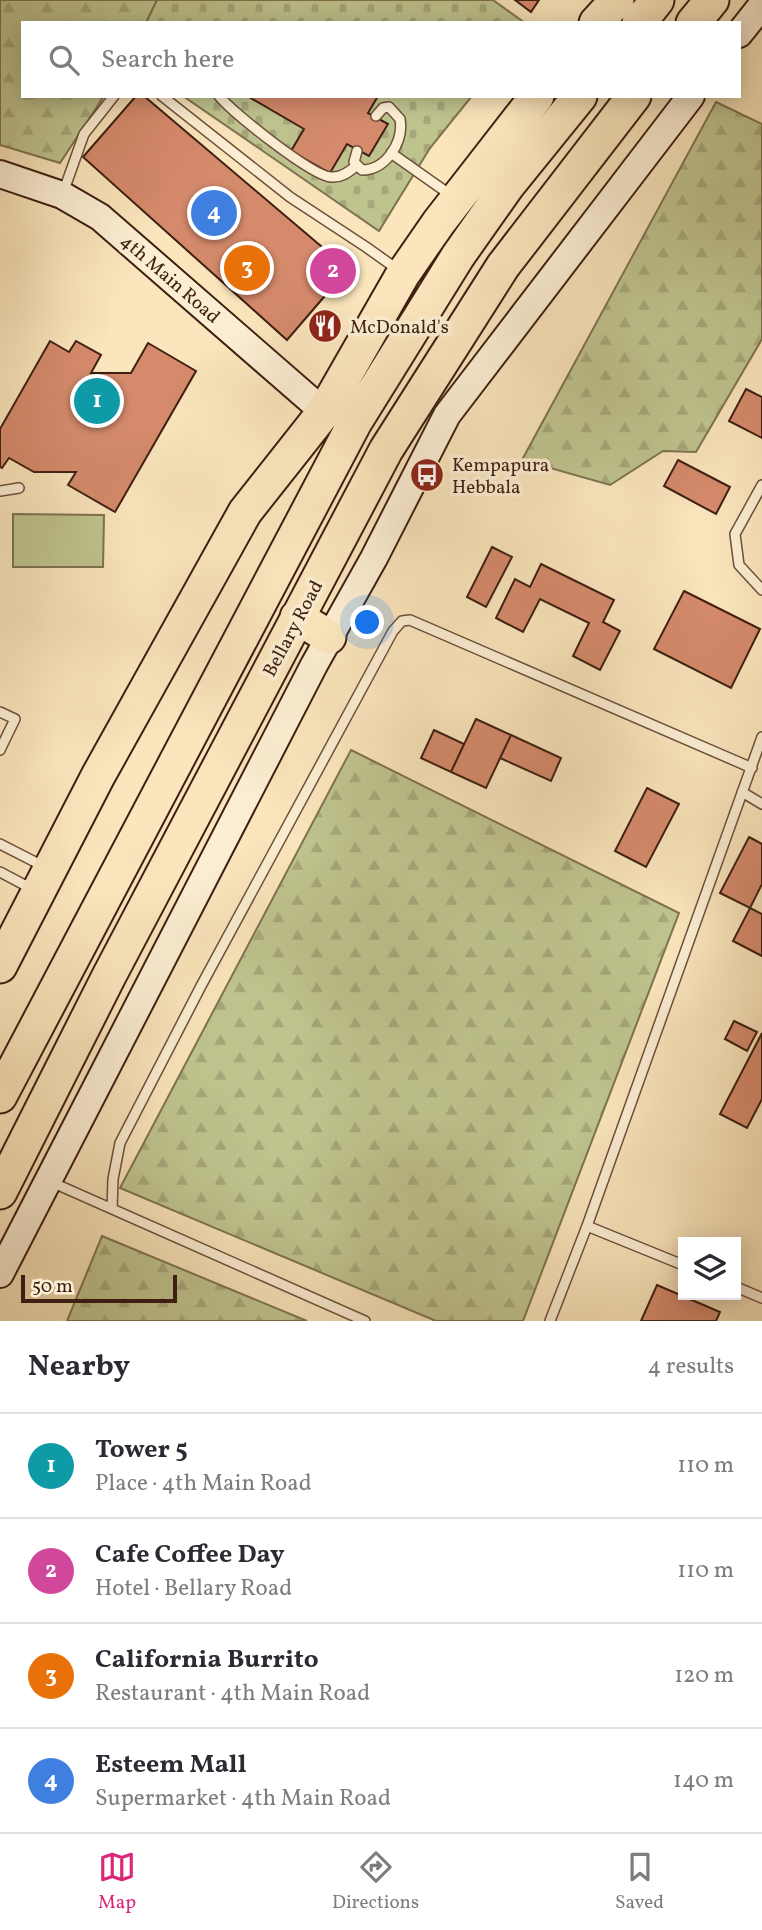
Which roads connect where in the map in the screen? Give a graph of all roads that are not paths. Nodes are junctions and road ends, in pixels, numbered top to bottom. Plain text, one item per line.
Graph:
1 (617, 0) edge
2 (657, 0) edge
3 (762, 5) edge
4 (598, 21) edge
5 (641, 21) edge
6 (741, 32) edge
7 (112, 98) edge
8 (165, 98) edge
9 (221, 98) edge
10 (535, 98) edge
11 (578, 98) edge
12 (632, 98) edge
13 (689, 98) edge
14 (376, 116) dead end
15 (357, 151) dead end
16 (391, 153) junction
17 (356, 166) junction
18 (0, 174) edge
19 (62, 195) junction
20 (456, 199) junction
21 (403, 274) junction
22 (324, 412) junction
23 (762, 485) edge
24 (19, 488) dead end
25 (0, 491) edge
26 (762, 590) edge
27 (297, 617) junction
28 (329, 638) junction
29 (0, 712) edge
30 (762, 737) edge
31 (0, 750) edge
32 (752, 768) junction
33 (742, 792) junction
34 (762, 804) edge
35 (0, 845) edge
36 (0, 872) edge
37 (44, 881) junction
38 (0, 966) edge
39 (0, 1096) edge
40 (49, 1181) junction
41 (0, 1192) edge
42 (112, 1209) junction
43 (587, 1226) junction
44 (678, 1263) edge
45 (0, 1274) edge
46 (741, 1289) edge
47 (762, 1298) edge
48 (365, 1321) edge
49 (550, 1321) edge

1 - 4 highway
2 - 5 highway
3 - 6 street
7 - 19 lane
8 - 21 lane
9 - 17 lane
10 - 20 highway
11 - 39 highway
12 - 27 highway, Bellary Road
13 - 28 street
14 - 16 lane
15 - 17 lane
16 - 17 lane
16 - 20 lane
18 - 19 street, 4th Main Road
19 - 22 street, 4th Main Road
20 - 21 highway
21 - 22 highway
22 - 37 highway
23 - 26 lane
24 - 25 lane
27 - 28 highway
27 - 41 highway, Bellary Road
28 - 40 street
29 - 31 lane
30 - 32 lane
32 - 33 lane
32 - 42 lane
33 - 34 lane
33 - 43 lane
35 - 37 lane
36 - 37 lane
37 - 38 highway
40 - 42 lane
40 - 45 street
42 - 48 lane
43 - 44 lane
43 - 49 lane
46 - 47 lane

